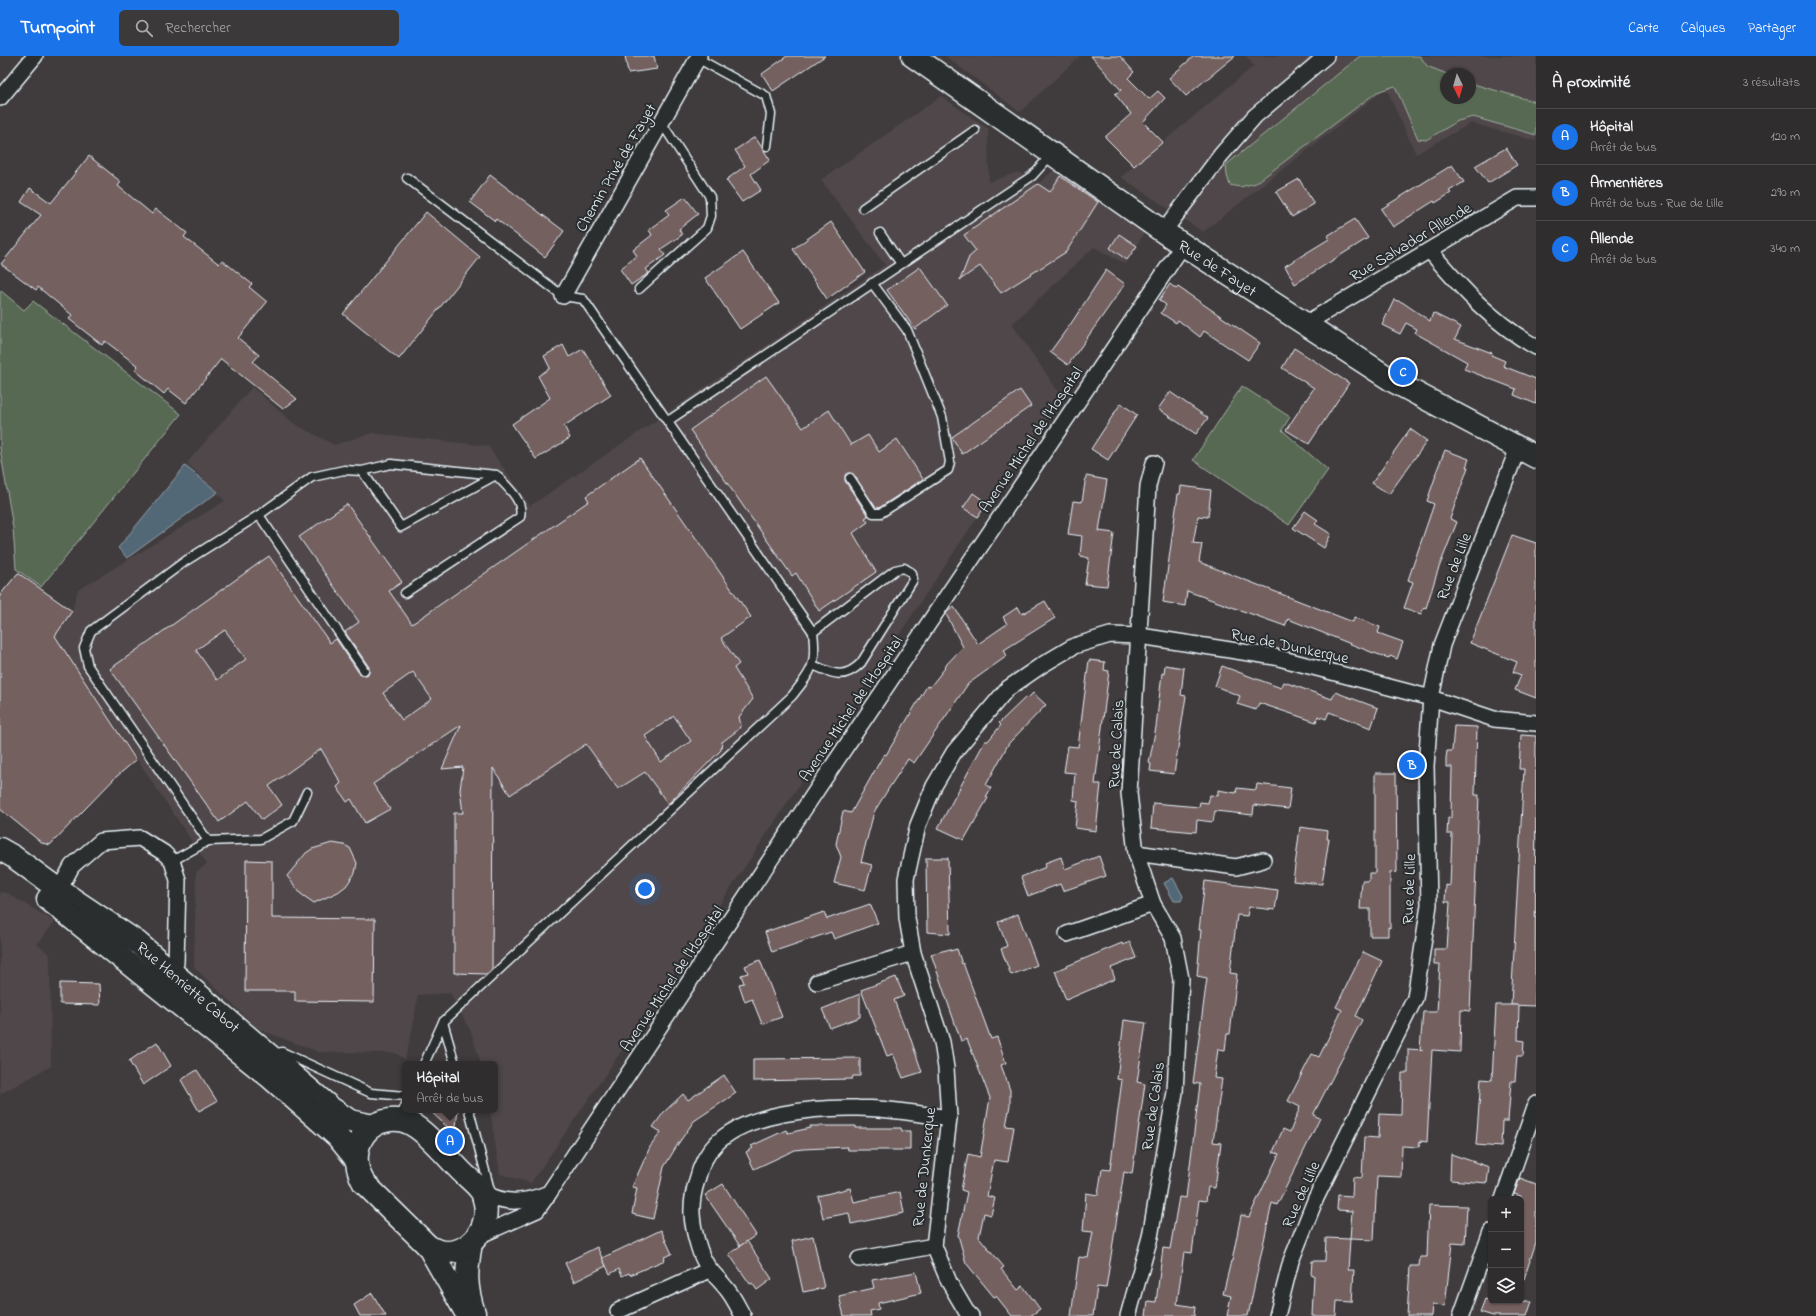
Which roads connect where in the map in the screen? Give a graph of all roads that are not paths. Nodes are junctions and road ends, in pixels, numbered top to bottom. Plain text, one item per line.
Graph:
1 (35, 56) edge
2 (913, 56) edge
3 (1326, 56) edge
4 (698, 57) edge
5 (0, 98) edge
6 (661, 122) junction
7 (974, 130) dead end
8 (768, 146) dead end
9 (1052, 154) junction
10 (407, 178) dead end
11 (1536, 198) edge
12 (863, 208) dead end
13 (880, 233) dead end
14 (1174, 239) junction
15 (1430, 251) junction
16 (901, 264) junction
17 (872, 283) junction
18 (639, 289) dead end
19 (563, 296) junction
20 (1305, 324) junction
21 (1536, 347) edge
22 (668, 421) junction
23 (1527, 453) edge
24 (1154, 463) dead end
25 (362, 471) junction
26 (496, 475) junction
27 (850, 478) dead end
28 (259, 515) junction
29 (405, 592) dead end
30 (813, 632) junction
31 (1140, 636) junction
32 (813, 666) junction
33 (364, 670) dead end
34 (1431, 698) junction
35 (1536, 723) edge
36 (307, 792) dead end
37 (208, 841) junction
38 (0, 849) edge
39 (1136, 853) junction
40 (172, 860) junction
41 (1263, 860) dead end
42 (0, 861) edge
43 (59, 890) junction
44 (1153, 904) junction
45 (81, 925) junction
46 (1067, 934) dead end
47 (913, 953) junction
48 (170, 971) junction
49 (817, 982) dead end
50 (443, 1022) junction
51 (269, 1054) junction
52 (425, 1061) edge
53 (454, 1061) edge
54 (402, 1096) edge
55 (402, 1113) edge
56 (470, 1113) edge
57 (1535, 1113) edge
58 (949, 1118) junction
59 (373, 1126) junction
60 (356, 1159) junction
61 (550, 1193) junction
62 (1504, 1196) edge
63 (486, 1200) junction
64 (473, 1240) junction
65 (1488, 1240) edge
66 (428, 1246) junction
67 (934, 1246) junction
68 (859, 1259) dead end
69 (709, 1270) junction
70 (618, 1312) dead end
71 (468, 1316) edge
72 (475, 1316) edge
73 (744, 1316) edge
74 (971, 1316) edge
75 (1128, 1316) edge
76 (1278, 1316) edge
77 (1461, 1316) edge

1 - 5 street
2 - 9 street, Rue de Fayet
3 - 14 street, Avenue Michel de l'Hospital
4 - 6 street, Chemin Privé de Fayet
4 - 8 lane
6 - 18 lane
6 - 19 street, Chemin Privé de Fayet
7 - 12 lane
9 - 14 street, Rue de Fayet
9 - 16 lane
10 - 19 lane
11 - 15 street, Rue Salvador Allende
13 - 16 lane
14 - 20 street, Rue de Fayet
14 - 61 street, Avenue Michel de l'Hospital
15 - 20 street, Rue Salvador Allende
15 - 21 street
16 - 17 lane
17 - 22 lane
17 - 27 lane
19 - 22 lane
20 - 23 street, Rue de Fayet
22 - 30 lane
23 - 34 street, Rue de Lille
24 - 31 street
25 - 26 lane
25 - 26 lane
25 - 28 lane
26 - 29 lane
28 - 33 lane
28 - 37 lane
30 - 32 lane
30 - 32 lane
31 - 34 street, Rue de Dunkerque
31 - 39 street, Rue de Calais
31 - 47 street, Rue de Dunkerque
32 - 50 lane
34 - 35 street, Rue de Dunkerque
34 - 76 street, Rue de Lille
36 - 37 lane
37 - 40 lane
38 - 43 street, Rue Henriette Cabot
39 - 41 street
39 - 44 street, Rue de Calais
40 - 43 street
40 - 48 street
42 - 45 street, Rue Henriette Cabot
43 - 48 street, Rue Henriette Cabot
44 - 46 street
44 - 75 street, Rue de Calais
45 - 48 street
45 - 60 street, Rue Henriette Cabot
47 - 49 street
47 - 58 street, Rue de Dunkerque
48 - 51 street, Rue Henriette Cabot
50 - 52 lane
50 - 53 lane
51 - 54 lane
51 - 59 street, Rue Henriette Cabot
55 - 59 street
55 - 63 street
56 - 63 lane
57 - 62 street
58 - 67 street, Rue de Dunkerque
58 - 69 street
59 - 60 street
60 - 66 street
61 - 63 street
61 - 64 street, Avenue Michel de l'Hospital
63 - 64 street
64 - 66 street
64 - 72 street
65 - 77 street
66 - 71 street
67 - 68 street, Rue de Dunkerque
67 - 74 street, Rue de Dunkerque
69 - 70 street
69 - 73 street

